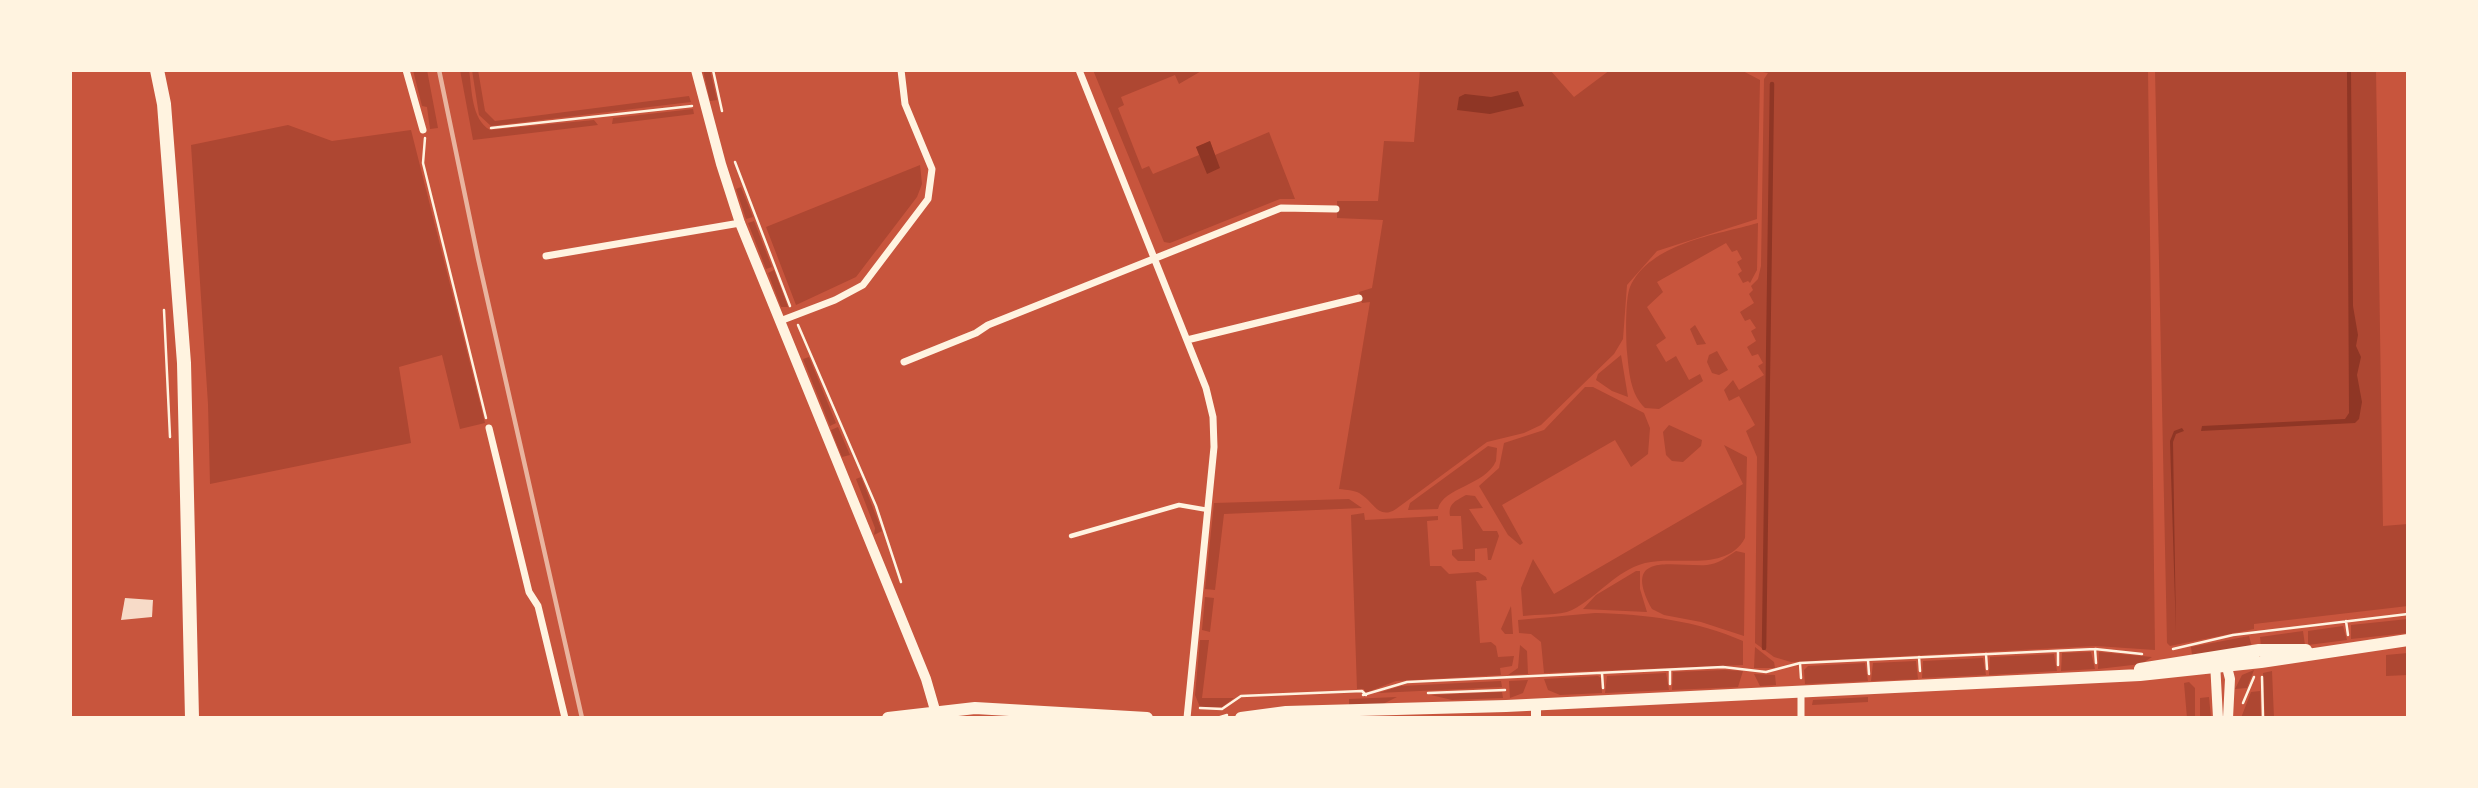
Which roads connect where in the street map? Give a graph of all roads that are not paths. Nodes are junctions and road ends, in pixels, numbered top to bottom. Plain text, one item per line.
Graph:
1 (157, 70) edge
2 (406, 70) edge
3 (696, 70) edge
4 (901, 70) edge
5 (1079, 70) edge
6 (423, 130) road end
7 (1336, 209) dead end
8 (740, 223) junction
9 (546, 256) dead end
10 (1154, 260) junction
11 (1359, 298) dead end
12 (780, 321) junction
13 (1187, 340) junction
14 (904, 362) dead end
15 (489, 428) road end
16 (1208, 510) junction
17 (1071, 536) dead end
18 (2408, 640) edge
19 (2334, 649) junction
20 (2220, 655) junction
21 (2229, 666) junction
22 (2213, 668) junction
23 (2118, 675) junction
24 (1801, 692) junction
25 (935, 710) junction
26 (1389, 710) junction
27 (1536, 711) edge
28 (975, 713) edge
29 (1344, 713) edge
30 (1235, 716) edge
31 (191, 718) edge
32 (565, 718) edge
33 (888, 718) edge
34 (1147, 718) edge
35 (1187, 718) edge
36 (1356, 718) edge
37 (1801, 718) edge
38 (2218, 718) edge
39 (2228, 718) edge

1 - 31 main road
2 - 6 street
3 - 8 street
4 - 12 street
5 - 10 street
7 - 10 street
8 - 9 street
8 - 12 street
10 - 13 street
10 - 14 street
11 - 13 street
12 - 25 street
13 - 16 street
15 - 32 street
16 - 17 lane
16 - 35 street
18 - 19 main road
19 - 20 main road
19 - 21 main road
20 - 21 street
20 - 22 street
20 - 23 main road
21 - 22 main road
21 - 39 street
22 - 23 main road
22 - 38 street
23 - 24 main road
24 - 27 main road
24 - 37 street
25 - 28 main road
25 - 33 main road
26 - 27 main road
26 - 29 main road
26 - 36 main road
28 - 34 main road
29 - 30 main road

